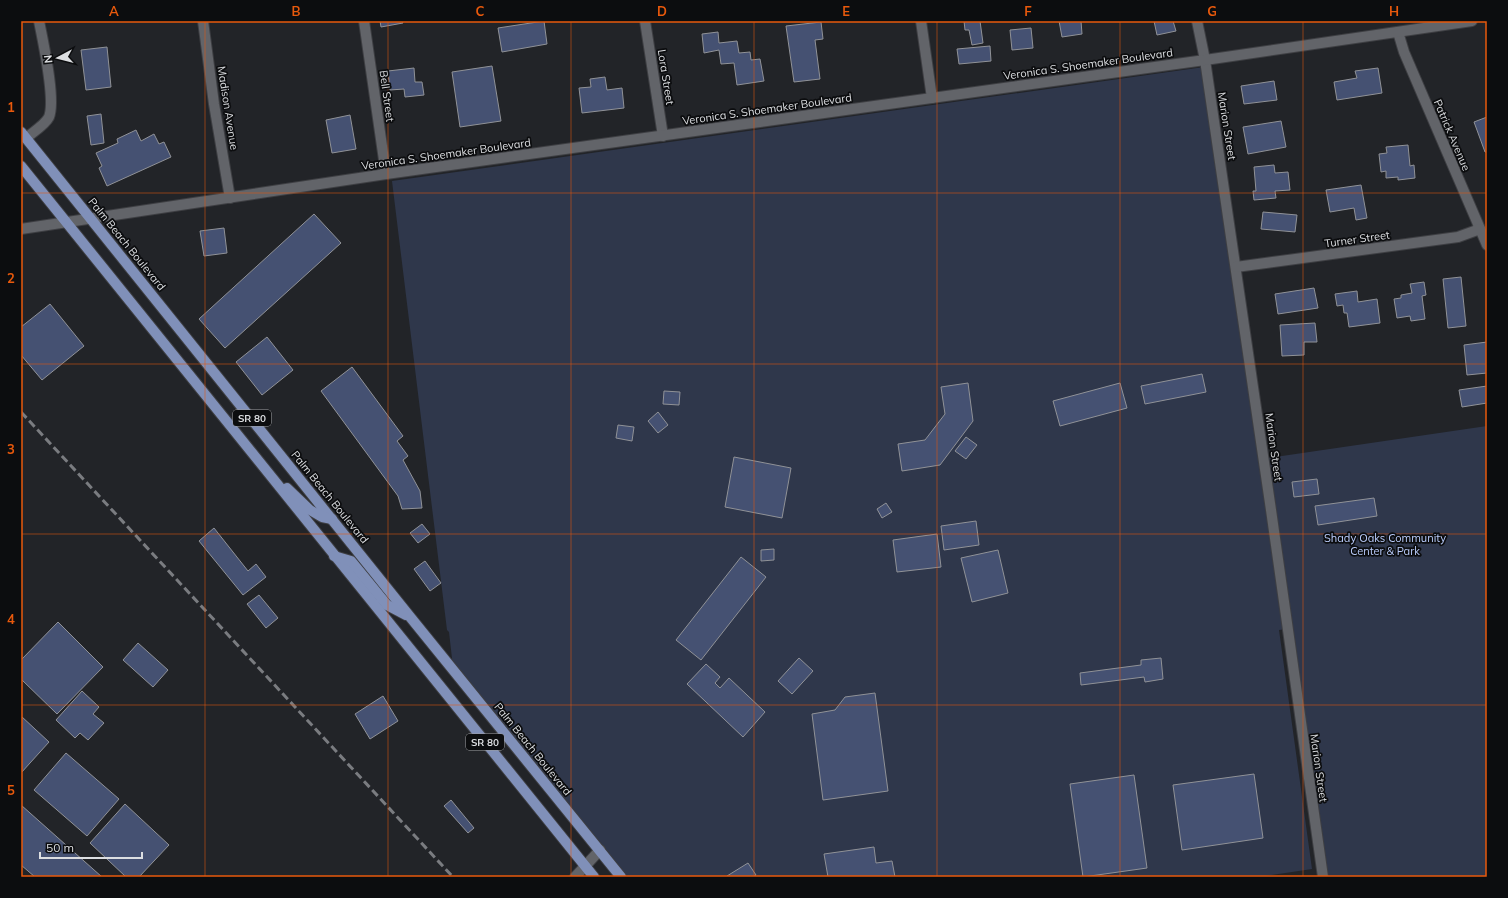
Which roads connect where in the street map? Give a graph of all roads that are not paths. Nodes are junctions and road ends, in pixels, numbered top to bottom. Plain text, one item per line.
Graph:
1 (40, 21) edge
2 (203, 21) edge
3 (364, 21) edge
4 (645, 21) edge
5 (921, 21) edge
6 (1197, 21) edge
7 (1471, 21) edge
8 (1398, 32) junction
9 (1205, 60) junction
10 (932, 98) junction
11 (24, 135) edge
12 (663, 136) junction
13 (21, 166) edge
14 (386, 174) junction
15 (230, 198) junction
16 (92, 219) junction
17 (66, 222) junction
18 (21, 229) edge
19 (1480, 229) junction
20 (1487, 245) edge
21 (1236, 267) junction
22 (235, 432) junction
23 (332, 519) junction
24 (334, 556) junction
25 (411, 618) junction
26 (600, 850) junction
27 (585, 866) junction
28 (575, 877) edge
29 (594, 877) edge
30 (621, 877) edge
31 (1322, 877) edge

1 - 11 street
2 - 15 street, Madison Avenue
3 - 14 street, Bell Street
4 - 12 street, Lora Street
5 - 10 street
6 - 9 street, Marion Street
7 - 8 street, Veronica S. Shoemaker Boulevard
8 - 9 street, Veronica S. Shoemaker Boulevard
8 - 19 street, Patrick Avenue
9 - 10 street, Veronica S. Shoemaker Boulevard
9 - 21 street, Marion Street
10 - 12 street, Veronica S. Shoemaker Boulevard
11 - 16 main road, Palm Beach Boulevard / SR 80
12 - 14 street, Veronica S. Shoemaker Boulevard
13 - 17 main road, SR 80
14 - 15 street, Veronica S. Shoemaker Boulevard
15 - 16 street, Veronica S. Shoemaker Boulevard
16 - 17 street, Veronica S. Shoemaker Boulevard
16 - 23 main road, Palm Beach Boulevard / SR 80
17 - 18 street, Veronica S. Shoemaker Boulevard
17 - 22 main road, SR 80
19 - 20 street, Patrick Avenue
19 - 21 street, Turner Street
21 - 31 street, Marion Street
22 - 23 main road
22 - 24 main road, SR 80
23 - 25 main road, Palm Beach Boulevard / SR 80
24 - 25 main road
24 - 27 main road, SR 80
25 - 26 main road, Palm Beach Boulevard / SR 80
26 - 27 street
26 - 30 main road, Palm Beach Boulevard / SR 80
27 - 28 street
27 - 29 main road, SR 80

